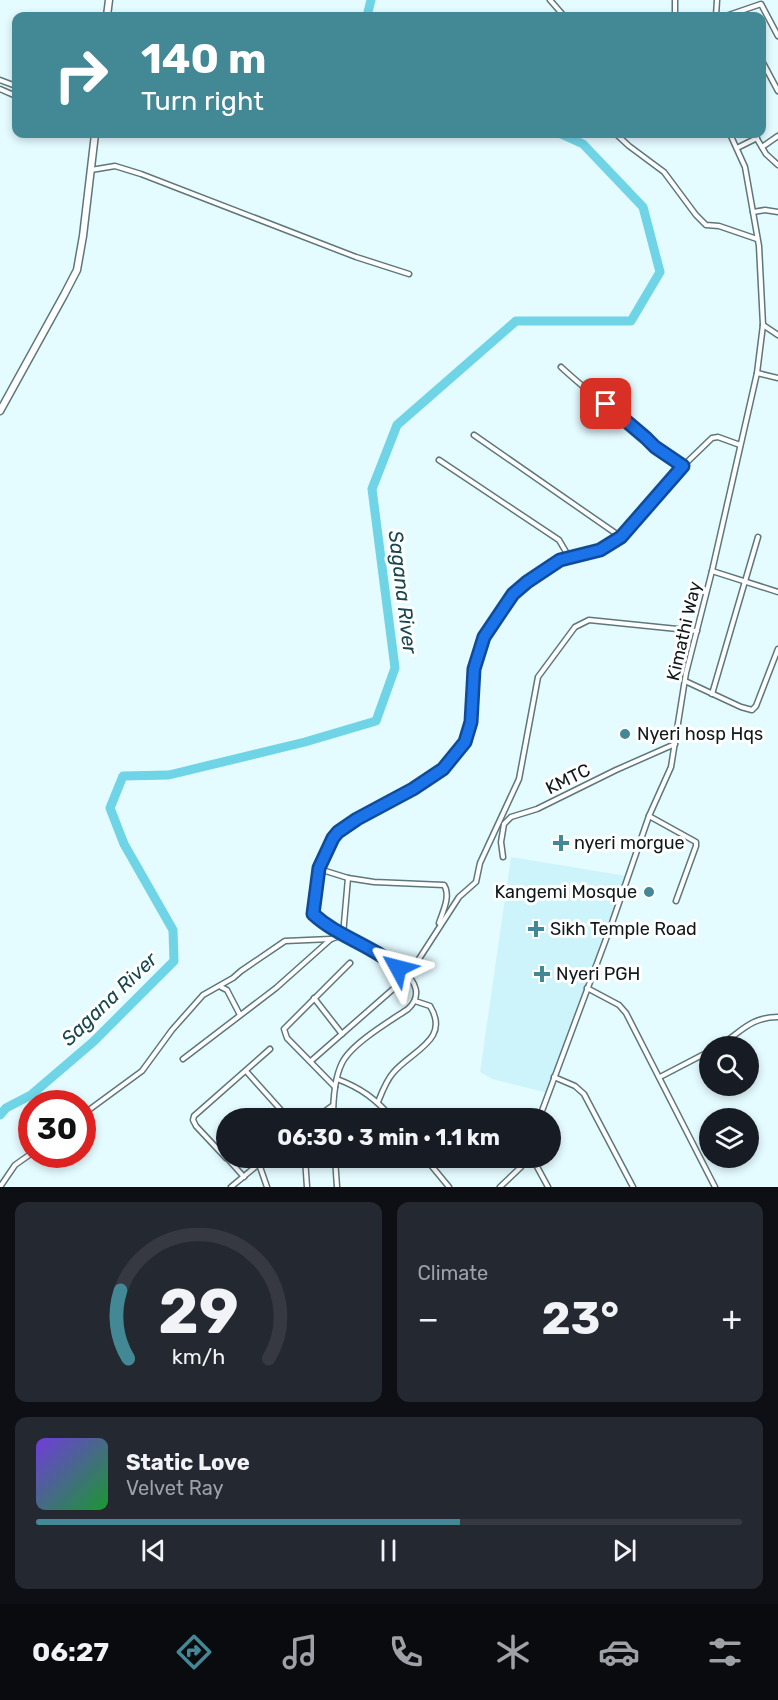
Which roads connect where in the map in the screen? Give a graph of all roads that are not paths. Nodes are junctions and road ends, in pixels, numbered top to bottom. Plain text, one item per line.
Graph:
1 (550, 0) edge
2 (560, 12) edge
3 (741, 12) edge
4 (764, 12) edge
5 (766, 15) edge
6 (778, 36) edge
7 (766, 68) edge
8 (778, 89) edge
9 (778, 136) edge
10 (94, 138) edge
11 (620, 138) edge
12 (732, 138) edge
13 (753, 138) edge
14 (757, 138) edge
15 (762, 147) junction
16 (737, 148) junction
17 (778, 165) edge
18 (90, 170) junction
19 (753, 212) junction
20 (778, 212) edge
21 (757, 239) junction
22 (409, 274) dead end
23 (763, 325) junction
24 (778, 334) edge
25 (561, 367) dead end
26 (757, 373) junction
27 (778, 378) edge
28 (0, 411) edge
29 (474, 435) dead end
30 (740, 445) junction
31 (439, 460) dead end
32 (683, 466) junction
33 (621, 537) junction
34 (758, 537) dead end
35 (569, 557) junction
36 (712, 571) junction
37 (745, 581) junction
38 (778, 592) edge
39 (697, 631) junction
40 (778, 649) edge
41 (685, 681) junction
42 (712, 694) junction
43 (676, 743) junction
44 (649, 816) junction
45 (503, 857) dead end
46 (319, 868) junction
47 (348, 878) junction
48 (676, 901) dead end
49 (437, 930) junction
50 (343, 935) junction
51 (331, 939) junction
52 (350, 963) dead end
53 (408, 976) junction
54 (219, 987) junction
55 (587, 988) junction
56 (314, 998) junction
57 (415, 1001) junction
58 (240, 1015) junction
59 (778, 1017) edge
60 (342, 1034) junction
61 (732, 1036) edge
62 (270, 1049) dead end
63 (699, 1057) edge
64 (183, 1059) dead end
65 (311, 1061) junction
66 (246, 1071) junction
67 (554, 1077) junction
68 (660, 1077) junction
69 (337, 1079) junction
70 (336, 1087) junction
71 (378, 1102) junction
72 (96, 1105) edge
73 (333, 1106) joint
74 (279, 1108) edge
75 (330, 1108) edge
76 (383, 1108) edge
77 (543, 1108) edge
78 (216, 1147) edge
79 (18, 1163) edge
80 (235, 1168) edge
81 (254, 1168) edge
82 (260, 1168) edge
83 (306, 1168) edge
84 (336, 1168) edge
85 (433, 1168) edge
86 (520, 1168) edge
87 (538, 1168) edge
88 (244, 1177) junction
89 (0, 1187) edge
90 (231, 1187) edge
91 (267, 1187) edge
92 (307, 1187) edge
93 (337, 1187) edge
94 (449, 1187) edge
95 (500, 1187) edge
96 (548, 1187) edge
97 (633, 1187) edge
98 (715, 1187) edge

1 - 2 street
3 - 4 street
5 - 6 street
7 - 8 street
9 - 15 street
10 - 18 main road
11 - 21 street
12 - 16 street, Kimathi Way
13 - 16 street
14 - 15 street
15 - 17 street
16 - 19 street, Kimathi Way
18 - 22 street
18 - 28 main road
19 - 20 street
19 - 21 street, Kimathi Way
21 - 23 street, Kimathi Way
23 - 24 street
23 - 26 street, Kimathi Way
25 - 32 street
26 - 27 street
26 - 30 street, Kimathi Way
29 - 33 street
30 - 32 street
30 - 36 street, Kimathi Way
31 - 35 street
32 - 33 street
33 - 35 street
34 - 37 street
35 - 46 street
36 - 37 street
36 - 39 street, Kimathi Way
37 - 38 street
37 - 42 street
39 - 41 street, Kimathi Way
39 - 49 street
40 - 42 street
41 - 42 street
41 - 43 street, Kimathi Way
43 - 44 street, Kimathi Way
43 - 45 street, KMTC
44 - 48 street
44 - 55 street, Kimathi Way
46 - 47 street
46 - 50 street
47 - 49 street
47 - 50 street
49 - 53 street
50 - 51 street
50 - 53 street
51 - 54 street
51 - 58 street
52 - 56 street
53 - 57 street
53 - 60 street
54 - 58 street
54 - 72 street
55 - 67 street, Kimathi Way
55 - 68 street
56 - 60 street
56 - 65 street
57 - 69 street
57 - 71 street
58 - 64 street
59 - 61 street
60 - 65 street
62 - 66 street
63 - 68 street
65 - 70 street
66 - 74 street
66 - 78 street
67 - 77 street, Kimathi Way
67 - 97 street
68 - 98 street
69 - 70 street
69 - 71 street
70 - 73 street
71 - 76 street
73 - 75 street
79 - 89 street
80 - 88 street
81 - 88 street
82 - 91 street
83 - 92 street
84 - 93 street
85 - 94 street
86 - 95 street
87 - 96 street
88 - 90 street

